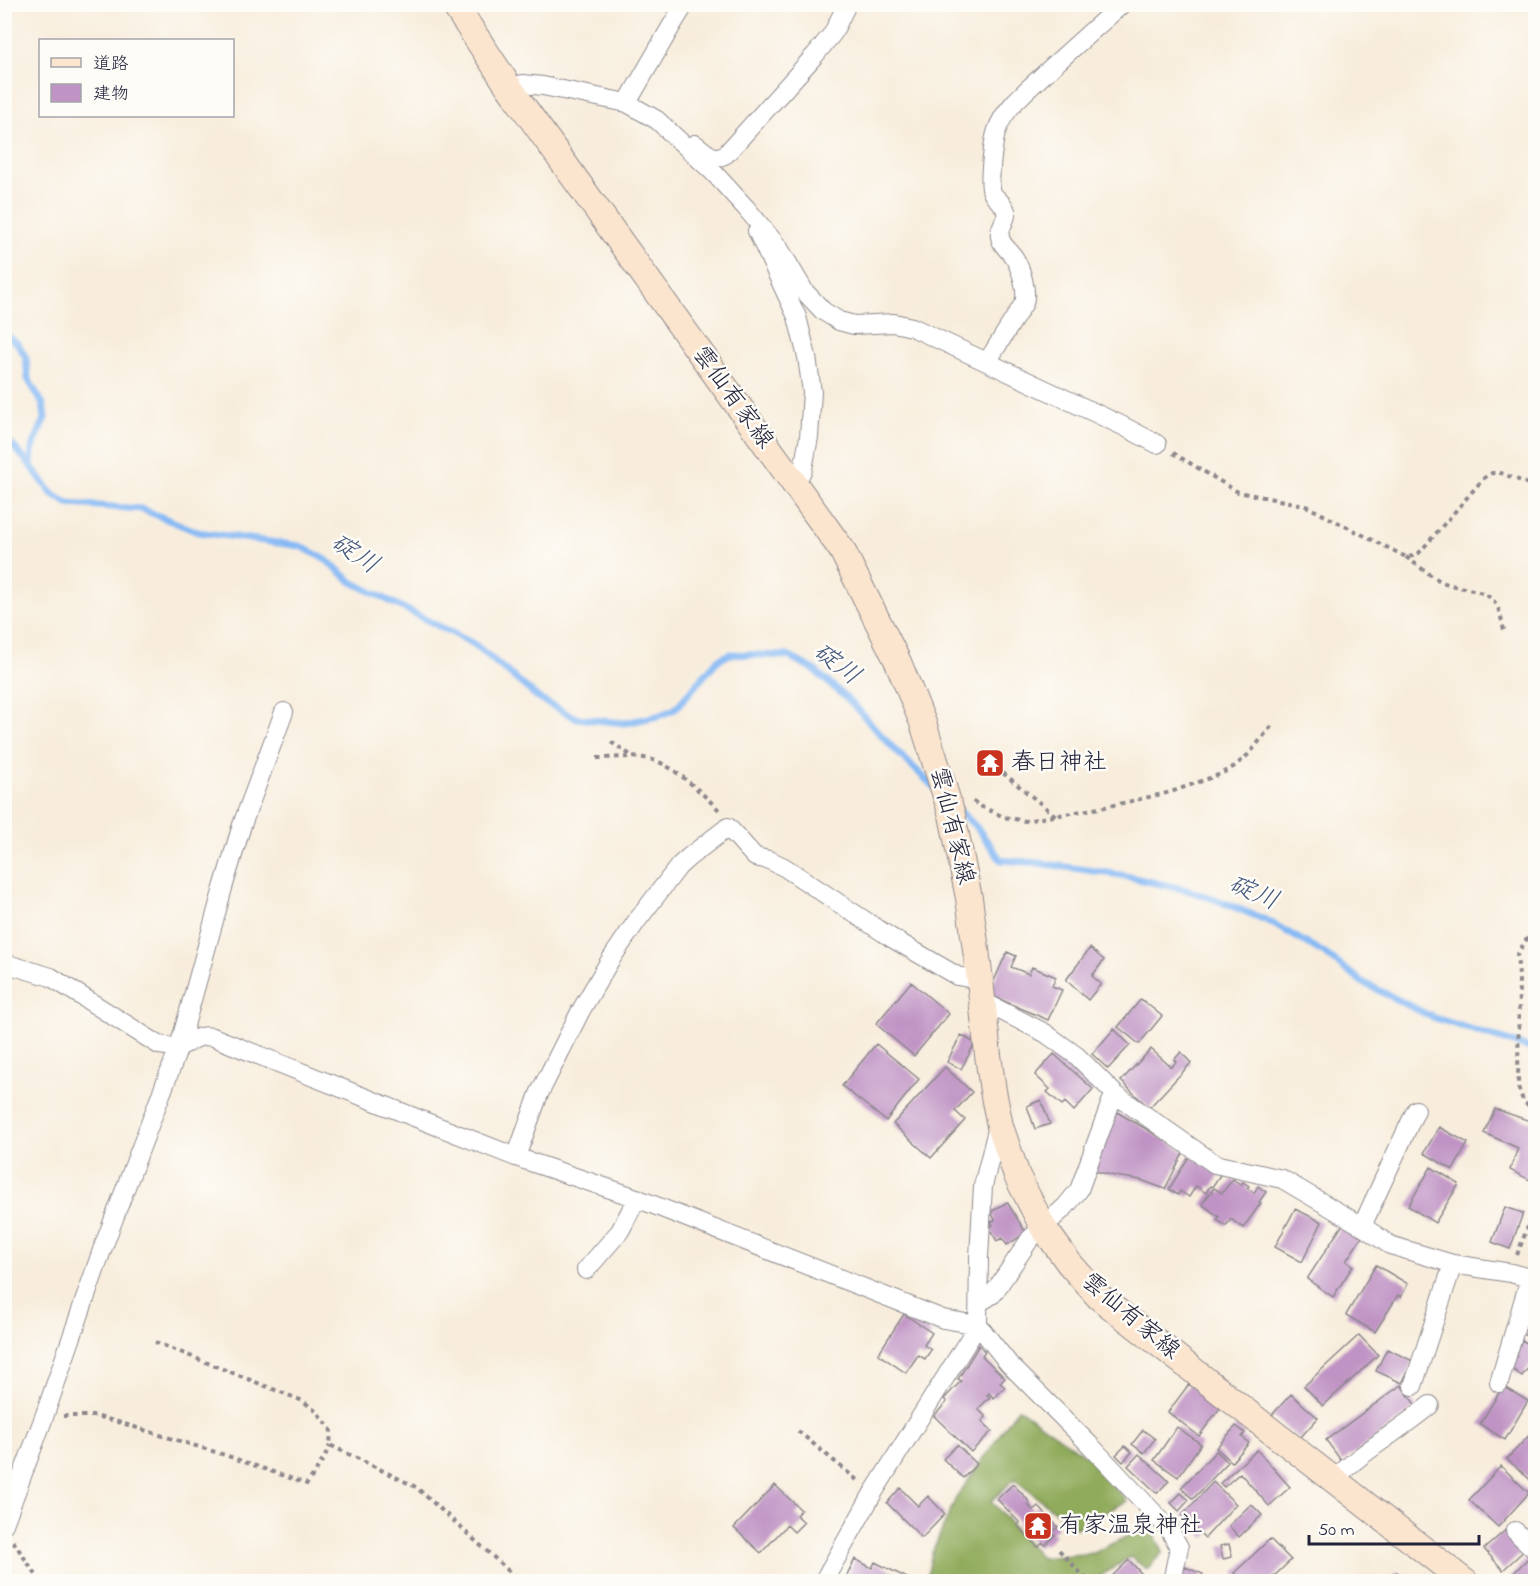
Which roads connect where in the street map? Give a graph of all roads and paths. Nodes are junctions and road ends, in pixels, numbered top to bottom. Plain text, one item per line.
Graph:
1 (454, 4) edge
2 (685, 4) edge
3 (847, 4) edge
4 (1122, 4) edge
5 (509, 87) junction
6 (627, 102) junction
7 (678, 140) junction
8 (746, 208) junction
9 (987, 362) junction
10 (1157, 444) joint
11 (795, 485) junction
12 (1536, 487) edge
13 (1406, 557) junction
14 (1504, 630) dead end
15 (284, 712) dead end
16 (1274, 723) dead end
17 (611, 742) dead end
18 (632, 756) junction
19 (597, 758) dead end
20 (1003, 773) dead end
21 (972, 800) dead end
22 (1056, 816) junction
23 (728, 827) junction
24 (1536, 933) edge
25 (4, 963) edge
26 (981, 991) junction
27 (179, 1047) junction
28 (1116, 1095) junction
29 (1536, 1109) edge
30 (1416, 1110) dead end
31 (1000, 1126) junction
32 (516, 1157) junction
33 (637, 1198) junction
34 (1536, 1205) edge
35 (1362, 1226) junction
36 (1043, 1227) junction
37 (1453, 1264) junction
38 (586, 1270) dead end
39 (1511, 1273) junction
40 (1533, 1279) edge
41 (979, 1303) junction
42 (978, 1325) junction
43 (155, 1342) dead end
44 (1498, 1383) dead end
45 (1413, 1386) dead end
46 (1430, 1405) dead end
47 (44, 1418) junction
48 (798, 1431) dead end
49 (330, 1445) junction
50 (1334, 1480) junction
51 (873, 1493) junction
52 (1515, 1531) dead end
53 (8, 1532) edge
54 (1059, 1550) dead end
55 (1536, 1551) edge
56 (43, 1581) edge
57 (521, 1581) edge
58 (823, 1581) edge
59 (1089, 1581) edge
60 (1172, 1581) edge
61 (1465, 1581) edge

1 - 5 main road, 雲仙有家線
2 - 6 street
3 - 7 street
4 - 9 street
5 - 6 street
5 - 11 main road, 雲仙有家線
6 - 7 street
7 - 8 street
8 - 9 street
8 - 11 street
9 - 10 street
10 - 13 path
11 - 26 main road, 雲仙有家線
12 - 13 path
13 - 14 path
15 - 27 street
16 - 22 path
17 - 18 path
18 - 19 path
18 - 23 path
20 - 22 path
21 - 22 path
23 - 26 street
23 - 32 street
24 - 29 path
25 - 27 street
26 - 28 street
26 - 31 main road, 雲仙有家線
27 - 32 street
27 - 47 street
28 - 35 street
28 - 36 street
30 - 35 street
31 - 36 main road, 雲仙有家線
31 - 41 street
32 - 33 street
33 - 38 street
33 - 42 street
34 - 39 path
35 - 37 street
36 - 41 street
36 - 50 main road, 雲仙有家線
37 - 39 street
37 - 45 street
39 - 40 street
40 - 44 street
41 - 42 street
42 - 51 street
42 - 60 street
43 - 49 path
46 - 50 street
47 - 49 path
47 - 53 street
48 - 51 path
49 - 57 path
50 - 61 main road, 雲仙有家線
51 - 58 street
52 - 55 street
53 - 56 path
54 - 59 path

